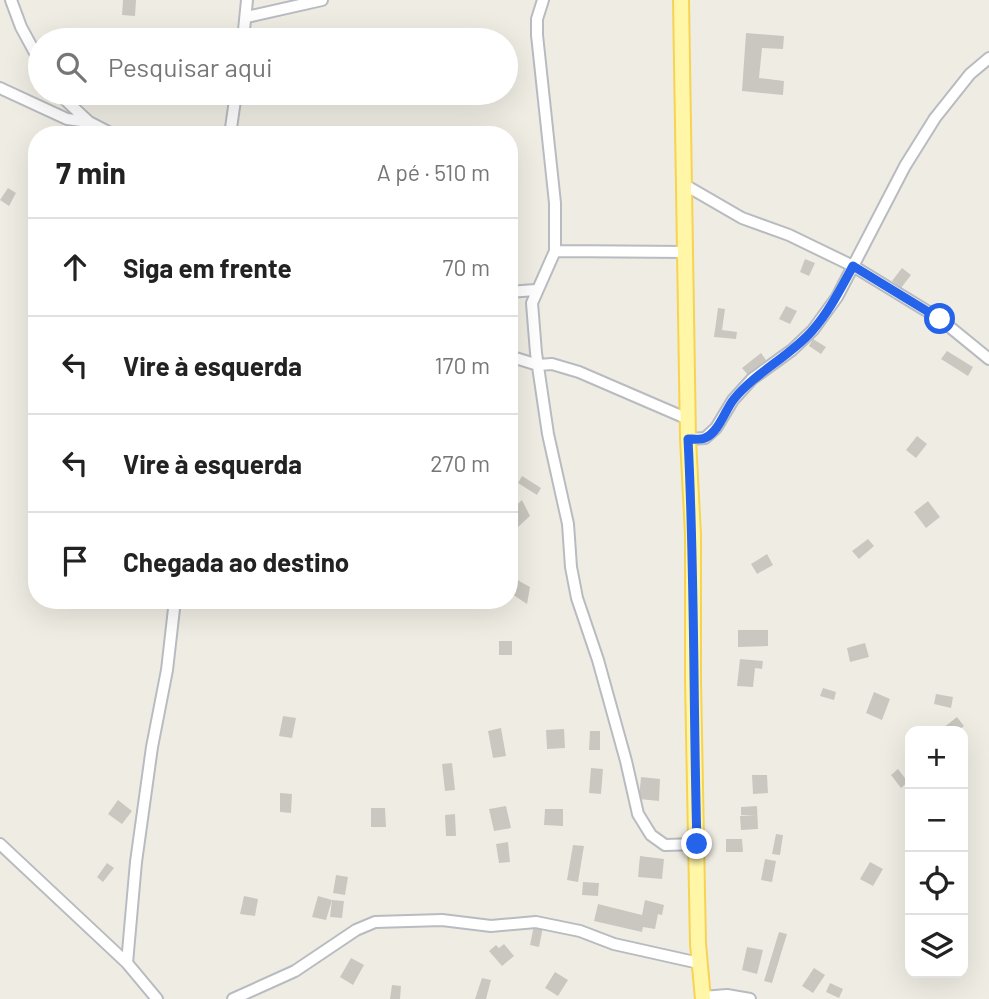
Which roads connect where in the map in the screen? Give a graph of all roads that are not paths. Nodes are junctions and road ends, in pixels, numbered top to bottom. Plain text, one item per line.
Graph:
1 (11, 0) edge
2 (247, 0) edge
3 (322, 0) edge
4 (543, 0) edge
5 (681, 0) edge
6 (247, 17) junction
7 (245, 28) edge
8 (28, 40) edge
9 (989, 58) edge
10 (0, 88) edge
11 (28, 101) edge
12 (37, 105) edge
13 (71, 105) edge
14 (234, 105) edge
15 (89, 122) junction
16 (97, 126) edge
17 (231, 126) edge
18 (685, 186) junction
19 (555, 251) junction
20 (687, 252) junction
21 (853, 266) junction
22 (536, 290) junction
23 (518, 291) edge
24 (518, 359) edge
25 (989, 359) edge
26 (538, 365) junction
27 (688, 419) junction
28 (688, 439) junction
29 (174, 609) edge
30 (0, 844) edge
31 (697, 844) junction
32 (127, 962) junction
33 (699, 963) junction
34 (703, 998) edge
35 (157, 999) edge
36 (233, 999) edge
37 (750, 999) edge

1 - 8 street
2 - 6 street
3 - 6 street
4 - 19 street
5 - 18 main road
6 - 7 street
9 - 21 street
10 - 11 street
12 - 15 street
13 - 15 street
14 - 17 street
15 - 16 street
18 - 20 main road
18 - 21 street
19 - 20 street
19 - 22 street
20 - 27 main road
21 - 25 street
21 - 28 street
22 - 23 street
22 - 26 street
24 - 26 street
26 - 27 street
26 - 31 street
27 - 28 main road
28 - 31 main road
29 - 32 street
30 - 32 street
31 - 33 main road
32 - 35 street
33 - 34 main road
33 - 36 street
34 - 37 street

